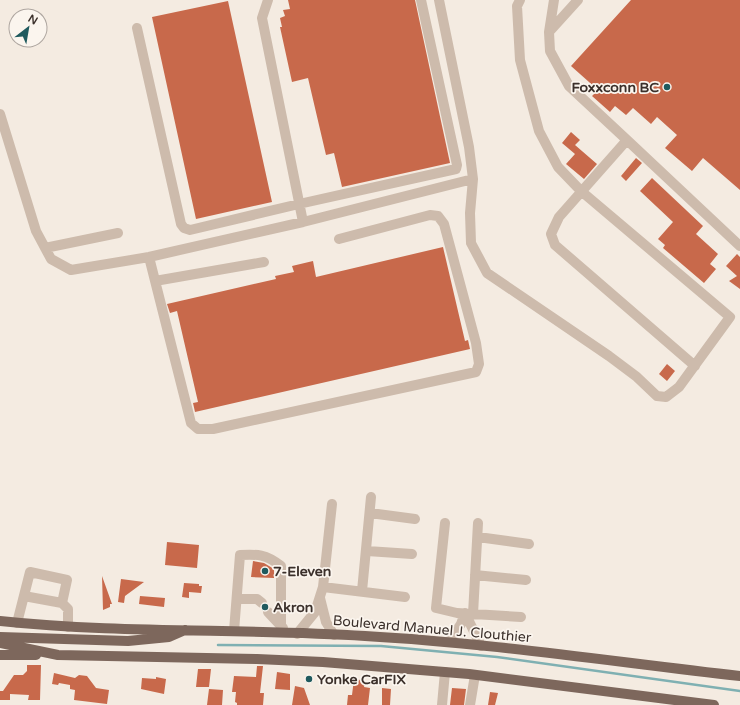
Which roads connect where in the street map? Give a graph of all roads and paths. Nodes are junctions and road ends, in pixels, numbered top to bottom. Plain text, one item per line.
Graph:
1 (268, 0) edge
2 (421, 0) edge
3 (439, 0) edge
4 (520, 0) edge
5 (554, 0) edge
6 (578, 0) edge
7 (137, 28) dead end
8 (549, 32) junction
9 (0, 114) edge
10 (627, 140) junction
11 (473, 178) junction
12 (581, 191) junction
13 (299, 204) junction
14 (303, 222) junction
15 (118, 233) dead end
16 (339, 238) dead end
17 (740, 246) edge
18 (45, 248) junction
19 (149, 258) junction
20 (264, 262) dead end
21 (155, 282) junction
22 (695, 366) junction
23 (371, 497) dead end
24 (332, 504) dead end
25 (370, 513) junction
26 (415, 519) dead end
27 (444, 523) dead end
28 (478, 523) dead end
29 (478, 537) junction
30 (529, 544) dead end
31 (367, 551) junction
32 (412, 554) dead end
33 (475, 575) junction
34 (526, 580) dead end
35 (362, 591) junction
36 (322, 592) junction
37 (24, 596) junction
38 (405, 597) dead end
39 (237, 599) junction
40 (62, 603) junction
41 (469, 614) junction
42 (521, 617) dead end
43 (0, 621) edge
44 (17, 623) junction
45 (68, 627) junction
46 (187, 629) junction
47 (283, 629) junction
48 (234, 631) junction
49 (297, 634) junction
50 (334, 635) junction
51 (0, 637) edge
52 (450, 642) junction
53 (0, 643) edge
54 (481, 646) junction
55 (0, 655) edge
56 (58, 655) junction
57 (445, 672) junction
58 (475, 674) junction
59 (740, 676) edge
60 (442, 705) edge
61 (470, 705) edge
62 (714, 705) edge

1 - 13 street
2 - 13 street
3 - 11 street
4 - 12 street
5 - 8 street
6 - 8 street
7 - 13 street
8 - 10 street
9 - 18 street
10 - 12 street
10 - 17 street
11 - 14 street
11 - 22 street
12 - 22 street
12 - 22 street
13 - 14 street
14 - 19 street
15 - 18 street
16 - 21 street
18 - 19 street
19 - 21 street
20 - 21 street
23 - 25 street
24 - 36 street
25 - 26 street
25 - 31 street
27 - 41 street
28 - 29 street
29 - 30 street
29 - 33 street
31 - 32 street
31 - 35 street
33 - 34 street
33 - 41 street
35 - 36 street
35 - 38 street
36 - 49 street
36 - 50 street
37 - 40 street
37 - 40 street
37 - 44 street
39 - 47 street
39 - 47 street
39 - 48 street
40 - 45 street
41 - 42 street
41 - 52 street
41 - 54 street
43 - 44 main road, Boulevard Manuel J. Clouthier
44 - 45 main road, Boulevard Manuel J. Clouthier
45 - 46 main road, Boulevard Manuel J. Clouthier
46 - 48 main road, Boulevard Manuel J. Clouthier
46 - 51 main road
47 - 48 main road, Boulevard Manuel J. Clouthier
47 - 49 main road, Boulevard Manuel J. Clouthier
49 - 50 main road, Boulevard Manuel J. Clouthier
50 - 52 main road, Boulevard Manuel J. Clouthier
52 - 54 main road, Boulevard Manuel J. Clouthier
53 - 56 main road
54 - 59 main road, Boulevard Manuel J. Clouthier
55 - 56 main road
56 - 57 main road
57 - 58 main road
57 - 60 street
58 - 61 street
58 - 62 main road

